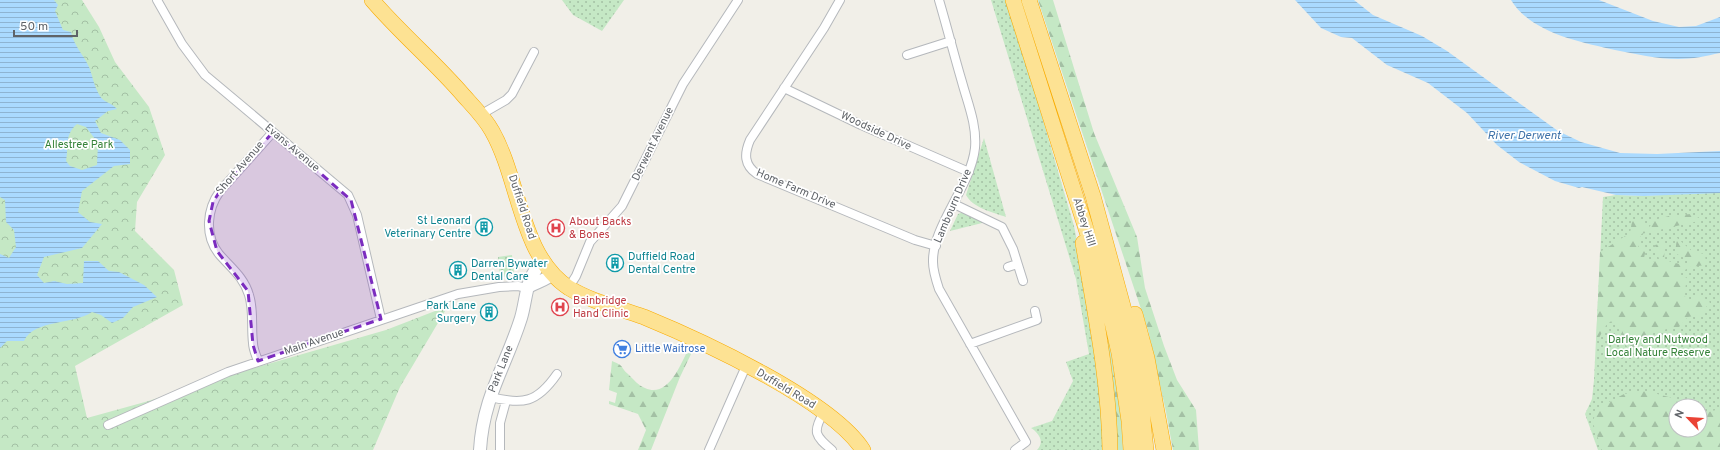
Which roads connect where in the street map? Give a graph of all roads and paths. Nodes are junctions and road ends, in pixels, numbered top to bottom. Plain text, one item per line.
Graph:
1 (158, 0) edge
2 (372, 0) edge
3 (738, 0) edge
4 (840, 0) edge
5 (939, 0) edge
6 (1014, 0) edge
7 (1029, 0) edge
8 (950, 41) junction
9 (534, 52) dead end
10 (907, 55) dead end
11 (784, 88) junction
12 (480, 114) junction
13 (273, 132) junction
14 (969, 172) junction
15 (1074, 189) junction
16 (1093, 196) junction
17 (954, 204) junction
18 (936, 246) junction
19 (542, 263) junction
20 (1017, 264) junction
21 (1008, 267) dead end
22 (552, 274) junction
23 (1023, 281) dead end
24 (569, 287) junction
25 (528, 288) junction
26 (1035, 311) dead end
27 (381, 319) junction
28 (970, 344) junction
29 (258, 361) junction
30 (746, 366) junction
31 (557, 374) dead end
32 (490, 397) junction
33 (506, 401) junction
34 (824, 412) junction
35 (108, 425) dead end
36 (480, 450) edge
37 (500, 450) edge
38 (709, 450) edge
39 (832, 450) edge
40 (863, 450) edge
41 (1015, 450) edge
42 (1110, 450) edge
43 (1131, 450) edge
44 (1146, 450) edge
45 (1164, 450) edge

1 - 13 street, Evans Avenue
2 - 12 highway, Duffield Road
3 - 24 street, Derwent Avenue
4 - 11 street, Home Farm Drive
5 - 8 street, Lambourn Drive
6 - 15 highway, Abbey Hill
7 - 16 highway, Abbey Hill
8 - 10 street
8 - 14 street, Lambourn Drive
9 - 12 street
11 - 14 street, Woodside Drive
11 - 18 street, Home Farm Drive
12 - 19 highway, Duffield Road
13 - 27 street, Evans Avenue
13 - 29 street, Short Avenue
14 - 17 street, Lambourn Drive
15 - 42 highway
15 - 43 highway, Abbey Hill
16 - 44 highway, Abbey Hill
16 - 45 highway
17 - 18 street, Lambourn Drive
17 - 20 street
18 - 28 street, Lambourn Drive
19 - 22 highway, Duffield Road
19 - 25 street, Park Lane
20 - 21 street
20 - 23 street
22 - 24 highway, Duffield Road
22 - 25 street
24 - 30 highway, Duffield Road
25 - 27 street, Main Avenue
25 - 32 street, Park Lane
26 - 28 street
27 - 29 street, Main Avenue
28 - 41 street, Lambourn Drive
29 - 35 street, Main Avenue
30 - 34 highway, Duffield Road
30 - 38 street
31 - 33 street
32 - 33 street
32 - 36 street, Park Lane
33 - 37 street
34 - 39 street, Duffield Road
34 - 40 highway, Duffield Road

